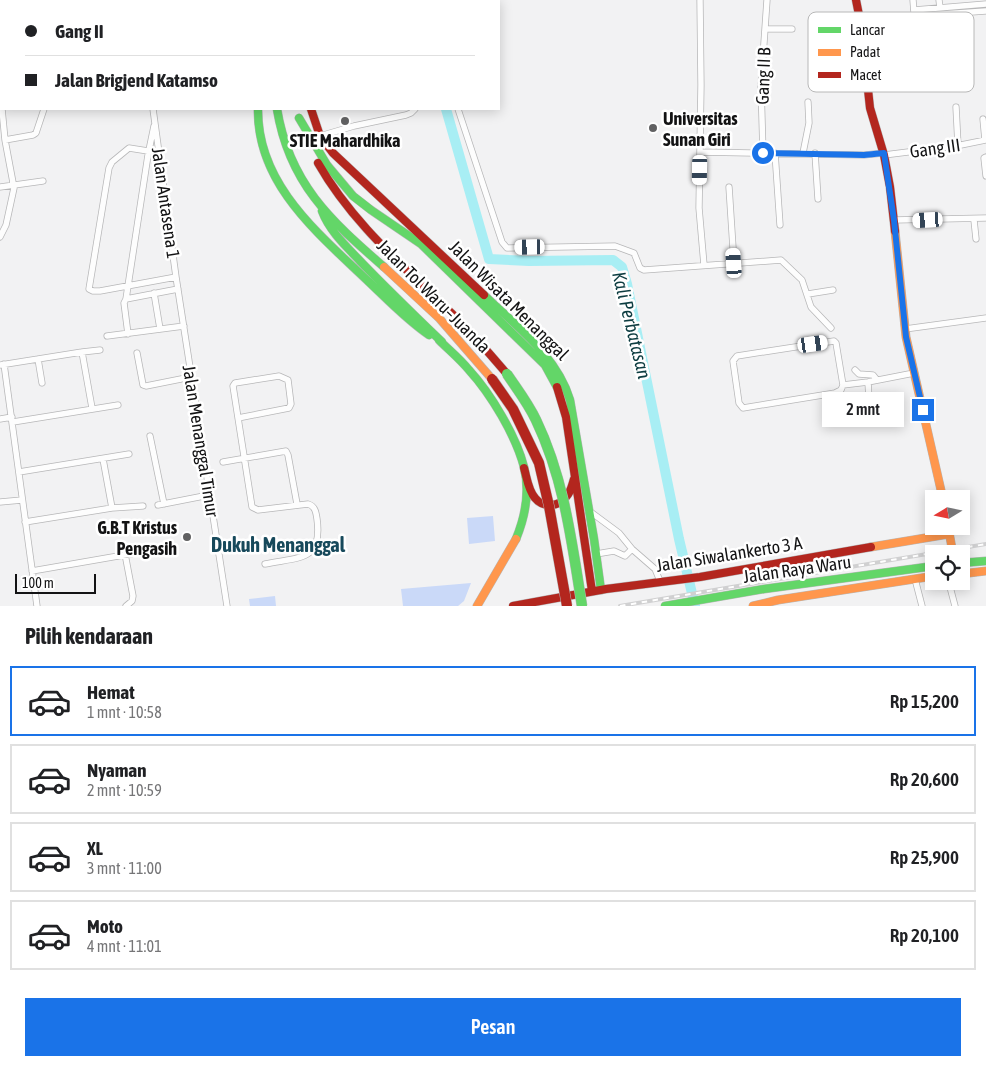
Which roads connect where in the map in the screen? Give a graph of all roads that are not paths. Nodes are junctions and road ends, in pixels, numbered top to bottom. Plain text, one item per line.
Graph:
1 (318, 0) edge
2 (330, 0) edge
3 (700, 0) edge
4 (767, 0) edge
5 (939, 0) edge
6 (964, 3) edge
7 (986, 4) edge
8 (940, 8) junction
9 (986, 11) edge
10 (919, 12) edge
11 (950, 12) edge
12 (766, 29) junction
13 (792, 29) dead end
14 (868, 92) edge
15 (808, 102) dead end
16 (956, 107) dead end
17 (2, 110) edge
18 (44, 110) edge
19 (153, 110) edge
20 (258, 110) edge
21 (277, 110) edge
22 (311, 110) edge
23 (414, 110) edge
24 (458, 110) edge
25 (297, 113) edge
26 (983, 119) dead end
27 (155, 124) junction
28 (320, 136) junction
29 (5, 140) junction
30 (985, 140) edge
31 (958, 145) junction
32 (148, 150) junction
33 (700, 152) junction
34 (763, 153) junction
35 (775, 153) junction
36 (803, 153) junction
37 (815, 154) junction
38 (884, 154) junction
39 (986, 157) edge
40 (986, 176) edge
41 (42, 181) dead end
42 (14, 185) junction
43 (0, 187) edge
44 (729, 187) dead end
45 (818, 199) dead end
46 (320, 207) junction
47 (986, 218) edge
48 (894, 220) junction
49 (974, 220) junction
50 (780, 225) dead end
51 (0, 237) edge
52 (976, 239) dead end
53 (734, 263) junction
54 (704, 265) junction
55 (176, 277) junction
56 (128, 286) junction
57 (178, 289) junction
58 (833, 290) dead end
59 (154, 293) junction
60 (808, 294) junction
61 (126, 299) junction
62 (986, 318) edge
63 (184, 326) junction
64 (831, 328) dead end
65 (160, 329) junction
66 (905, 329) junction
67 (128, 334) junction
68 (107, 336) dead end
69 (442, 342) junction
70 (100, 350) dead end
71 (82, 352) junction
72 (137, 353) dead end
73 (38, 359) junction
74 (2, 364) edge
75 (856, 370) dead end
76 (914, 373) junction
77 (192, 377) junction
78 (877, 380) junction
79 (868, 382) junction
80 (42, 383) dead end
81 (843, 385) junction
82 (118, 405) dead end
83 (92, 408) junction
84 (874, 409) dead end
85 (238, 418) junction
86 (0, 419) edge
87 (12, 420) junction
88 (150, 436) dead end
89 (129, 454) dead end
90 (103, 458) junction
91 (245, 458) junction
92 (223, 462) dead end
93 (524, 468) junction
94 (19, 472) junction
95 (575, 474) junction
96 (941, 490) edge
97 (209, 495) junction
98 (22, 500) junction
99 (0, 502) edge
100 (297, 504) junction
101 (143, 506) dead end
102 (112, 508) junction
103 (588, 510) junction
104 (25, 522) junction
105 (925, 535) edge
106 (632, 548) junction
107 (147, 551) dead end
108 (124, 554) junction
109 (596, 554) junction
110 (986, 561) edge
111 (970, 562) edge
112 (265, 564) dead end
113 (925, 567) edge
114 (32, 571) junction
115 (986, 571) edge
116 (970, 573) edge
117 (925, 580) edge
118 (660, 581) junction
119 (926, 590) edge
120 (951, 590) edge
121 (597, 591) junction
122 (37, 606) edge
123 (126, 606) edge
124 (227, 606) edge
125 (477, 606) edge
126 (514, 606) edge
127 (567, 606) edge
128 (582, 606) edge
129 (665, 606) edge
130 (753, 606) edge
131 (922, 606) edge
132 (954, 606) edge

1 - 2 street
3 - 33 street
4 - 12 street, Gang II B
5 - 8 street
6 - 7 street
6 - 8 street
8 - 10 street
9 - 11 street
12 - 13 street
12 - 34 street, Gang II B
14 - 38 main road
15 - 36 street
16 - 31 street
17 - 29 street
18 - 29 street
19 - 27 street, Jalan Antasena 1
20 - 69 main road
21 - 46 main road, Jalan Tol Waru–Juanda
22 - 28 main road, Jalan Wisata Menanggal
23 - 28 street
24 - 54 street
25 - 95 main road
25 - 128 main road, Jalan Tol Waru–Juanda, bridge
26 - 30 street
27 - 32 street
27 - 55 street, Jalan Antasena 1
28 - 103 main road, Jalan Wisata Menanggal
29 - 42 street
30 - 31 street, Gang III
31 - 38 street, Gang III
32 - 56 street
32 - 56 street, Jalan Antasena 1
33 - 34 street, Gang III
33 - 54 street
34 - 35 street, Gang III
35 - 36 street, Gang III
35 - 50 street
36 - 37 street, Gang III
37 - 38 street, Gang III
37 - 45 street
38 - 48 main road
39 - 40 street
41 - 42 street
42 - 43 street
42 - 51 street
44 - 53 street
46 - 69 main road
46 - 127 main road, Jalan Tol Waru–Juanda, bridge
47 - 49 street
48 - 49 street
48 - 66 main road
49 - 52 street
53 - 54 street
53 - 60 street
55 - 56 street, Jalan Antasena 1
55 - 57 street, Jalan Menanggal Timur
56 - 61 street
57 - 59 street
57 - 63 street, Jalan Menanggal Timur
58 - 60 street
59 - 61 street
59 - 65 street
60 - 64 street
61 - 67 street
62 - 66 street
63 - 65 street
63 - 77 street, Jalan Menanggal Timur
65 - 67 street
66 - 76 main road
67 - 68 street
69 - 93 main road
70 - 71 street
71 - 73 street
71 - 83 street
72 - 77 street
73 - 74 street
73 - 80 street
74 - 87 street
75 - 78 street
76 - 78 street
76 - 96 main road
77 - 97 street, Jalan Menanggal Timur
78 - 79 street
79 - 81 street
79 - 84 street
81 - 81 street
82 - 83 street
83 - 87 street
85 - 85 street
85 - 91 street
86 - 87 street
87 - 94 street
88 - 97 street
89 - 90 street
90 - 94 street
90 - 102 street
91 - 92 street
91 - 100 street
91 - 100 street
93 - 95 main road
93 - 125 main road
94 - 98 street
95 - 121 main road
97 - 124 street, Jalan Menanggal Timur
98 - 99 street
98 - 104 street
100 - 112 street
101 - 102 street
102 - 104 street
103 - 106 street
103 - 109 main road, Jalan Wisata Menanggal
104 - 114 street
105 - 118 main road, Jalan Siwalankerto 3 A
106 - 109 street
106 - 118 street
107 - 108 street
108 - 114 street
108 - 123 street
109 - 121 main road, Jalan Wisata Menanggal
110 - 111 main road
113 - 129 main road, Jalan Raya Waru
114 - 122 street
115 - 116 main road
117 - 130 main road, Jalan Raya Waru
118 - 121 main road, Jalan Siwalankerto 3 A
119 - 131 street
120 - 132 street
121 - 126 main road, Jalan Siwalankerto 3 A

